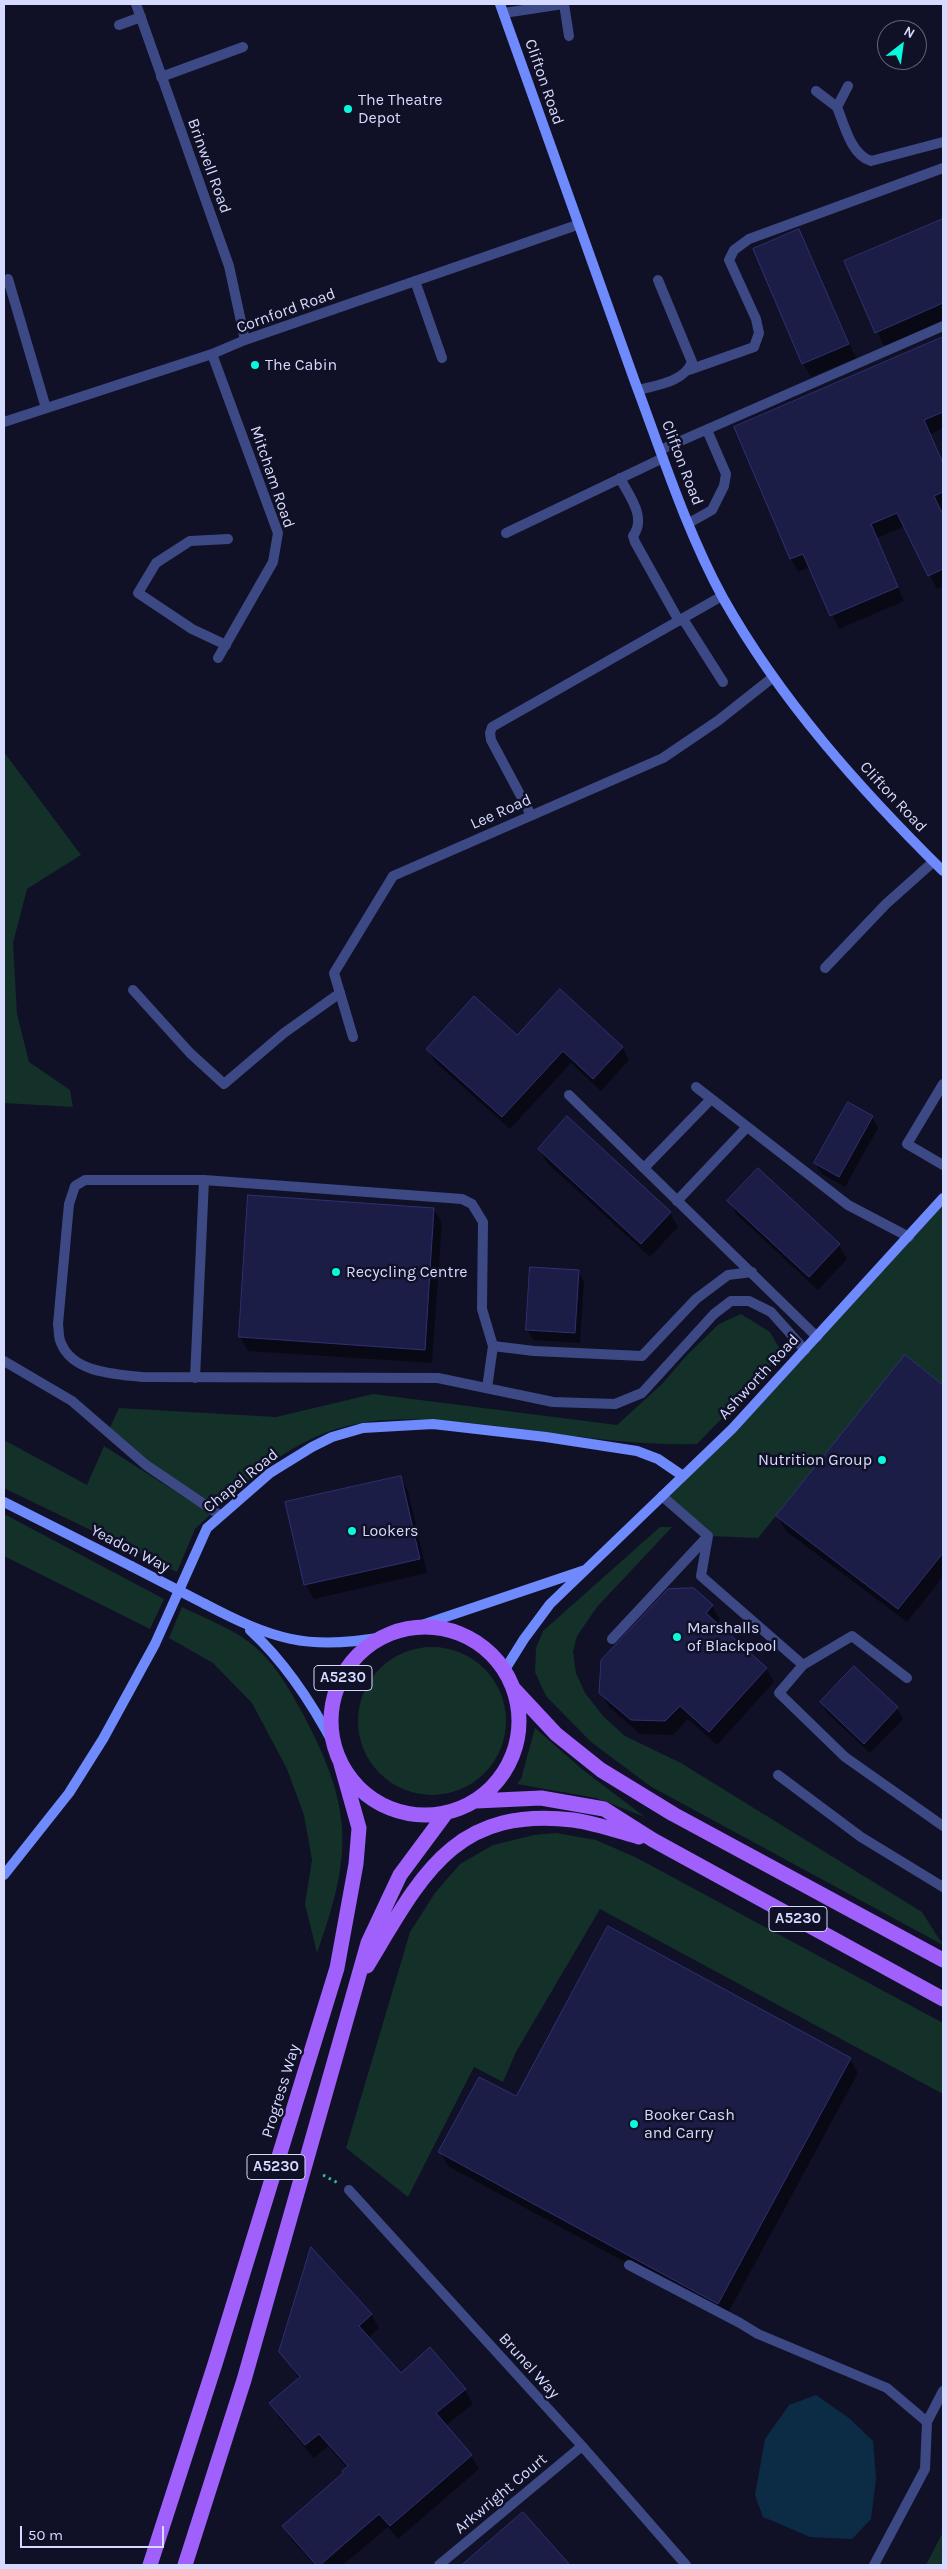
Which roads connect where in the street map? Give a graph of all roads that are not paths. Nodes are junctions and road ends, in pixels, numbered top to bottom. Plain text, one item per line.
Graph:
1 (136, 4) edge
2 (564, 4) edge
3 (502, 8) edge
4 (141, 17) junction
5 (119, 24) dead end
6 (569, 36) dead end
7 (243, 47) dead end
8 (161, 77) junction
9 (848, 86) dead end
10 (816, 90) dead end
11 (837, 107) junction
12 (943, 142) edge
13 (943, 168) edge
14 (577, 225) junction
15 (8, 279) dead end
16 (658, 280) dead end
17 (415, 281) junction
18 (943, 326) edge
19 (245, 340) junction
20 (212, 354) junction
21 (442, 358) dead end
22 (689, 370) junction
23 (638, 390) junction
24 (46, 408) junction
25 (4, 422) edge
26 (707, 430) junction
27 (661, 454) junction
28 (620, 478) junction
29 (689, 523) junction
30 (506, 533) dead end
31 (228, 539) dead end
32 (722, 596) junction
33 (681, 620) junction
34 (226, 645) junction
35 (218, 658) dead end
36 (772, 678) junction
37 (723, 682) dead end
38 (531, 815) junction
39 (933, 862) junction
40 (943, 872) edge
41 (825, 968) dead end
42 (133, 990) dead end
43 (340, 993) junction
44 (353, 1037) dead end
45 (943, 1084) edge
46 (696, 1087) dead end
47 (570, 1095) dead end
48 (711, 1099) junction
49 (747, 1127) junction
50 (943, 1165) edge
51 (644, 1168) junction
52 (204, 1180) junction
53 (943, 1198) edge
54 (677, 1200) junction
55 (909, 1237) junction
56 (752, 1272) junction
57 (817, 1337) junction
58 (493, 1346) junction
59 (805, 1350) junction
60 (4, 1361) edge
61 (195, 1378) junction
62 (486, 1388) junction
63 (682, 1476) junction
64 (662, 1496) junction
65 (4, 1502) edge
66 (220, 1515) junction
67 (708, 1536) junction
68 (588, 1568) junction
69 (243, 1624) junction
70 (413, 1628) junction
71 (383, 1637) junction
72 (612, 1639) dead end
73 (803, 1665) junction
74 (504, 1670) junction
75 (907, 1678) dead end
76 (514, 1689) junction
77 (335, 1747) junction
78 (341, 1764) junction
79 (778, 1775) dead end
80 (476, 1801) junction
81 (446, 1813) junction
82 (943, 1826) edge
83 (653, 1840) junction
84 (4, 1875) edge
85 (943, 1887) edge
86 (943, 1960) edge
87 (360, 1978) junction
88 (943, 1998) edge
89 (348, 2190) dead end
90 (629, 2265) dead end
91 (943, 2391) edge
92 (927, 2422) junction
93 (582, 2446) junction
94 (150, 2565) edge
95 (185, 2565) edge
96 (439, 2565) edge
97 (686, 2565) edge
98 (874, 2565) edge

1 - 4 street, Brinwell Road
2 - 3 street
2 - 6 street
3 - 14 street, Clifton Road
4 - 5 street
4 - 8 street, Brinwell Road
7 - 8 street
8 - 19 street, Brinwell Road
9 - 11 street
10 - 11 street
11 - 12 street
13 - 22 street
14 - 17 street, Cornford Road
14 - 23 street, Clifton Road
15 - 24 street
16 - 22 street
17 - 19 street, Cornford Road
17 - 21 street
18 - 26 street
19 - 20 street, Cornford Road
20 - 24 street, Cornford Road
20 - 34 street, Mitcham Road
22 - 23 street
23 - 27 street, Clifton Road
24 - 25 street, Cornford Road
26 - 27 street
26 - 29 street
27 - 28 street
27 - 29 street, Clifton Road
28 - 30 street
28 - 33 street
29 - 32 street, Clifton Road
31 - 34 street
32 - 33 street
32 - 36 street, Clifton Road
33 - 37 street
33 - 38 street
34 - 35 street, Mitcham Road
36 - 38 street, Lee Road
36 - 39 street, Clifton Road
38 - 43 street, Lee Road
39 - 40 street, Clifton Road
39 - 41 street
42 - 43 street
43 - 44 street, Lee Road
45 - 50 street
46 - 48 street
47 - 51 street
48 - 49 street
48 - 51 street
49 - 54 street
49 - 55 street
51 - 54 street
52 - 58 street
52 - 61 street
52 - 61 street
53 - 55 street, Ashworth Road
54 - 56 street
55 - 57 street, Ashworth Road
56 - 57 street
56 - 58 street
57 - 59 street, Ashworth Road
58 - 62 street
59 - 62 street
59 - 63 street, Ashworth Road
60 - 66 street
61 - 62 street
63 - 64 street, Ashworth Road
63 - 66 street, Chapel Road
64 - 67 street
64 - 68 street, Ashworth Road
65 - 69 street, Yeadon Way, bridge
66 - 84 street, Chapel Road
67 - 72 street
67 - 73 street
68 - 70 street, Ashworth Road
68 - 74 street, Ashworth Road
69 - 71 street, Yeadon Way
69 - 77 street, Yeadon Way
70 - 71 main road, A5230
70 - 74 main road, A5230
71 - 77 main road, A5230
73 - 75 street
73 - 82 street
74 - 76 main road, A5230
76 - 80 main road, A5230
76 - 86 main road, A5230
77 - 78 main road, A5230
78 - 81 main road, A5230
78 - 94 main road, Progress Way / A5230
79 - 85 street
80 - 81 main road, A5230
80 - 83 main road, A5230
81 - 87 main road, A5230
83 - 87 main road, A5230
83 - 88 main road, A5230
87 - 95 main road, A5230
89 - 93 street, Brunel Way
90 - 92 street
91 - 92 street
92 - 98 street
93 - 96 street, Arkwright Court
93 - 97 street, Brunel Way

